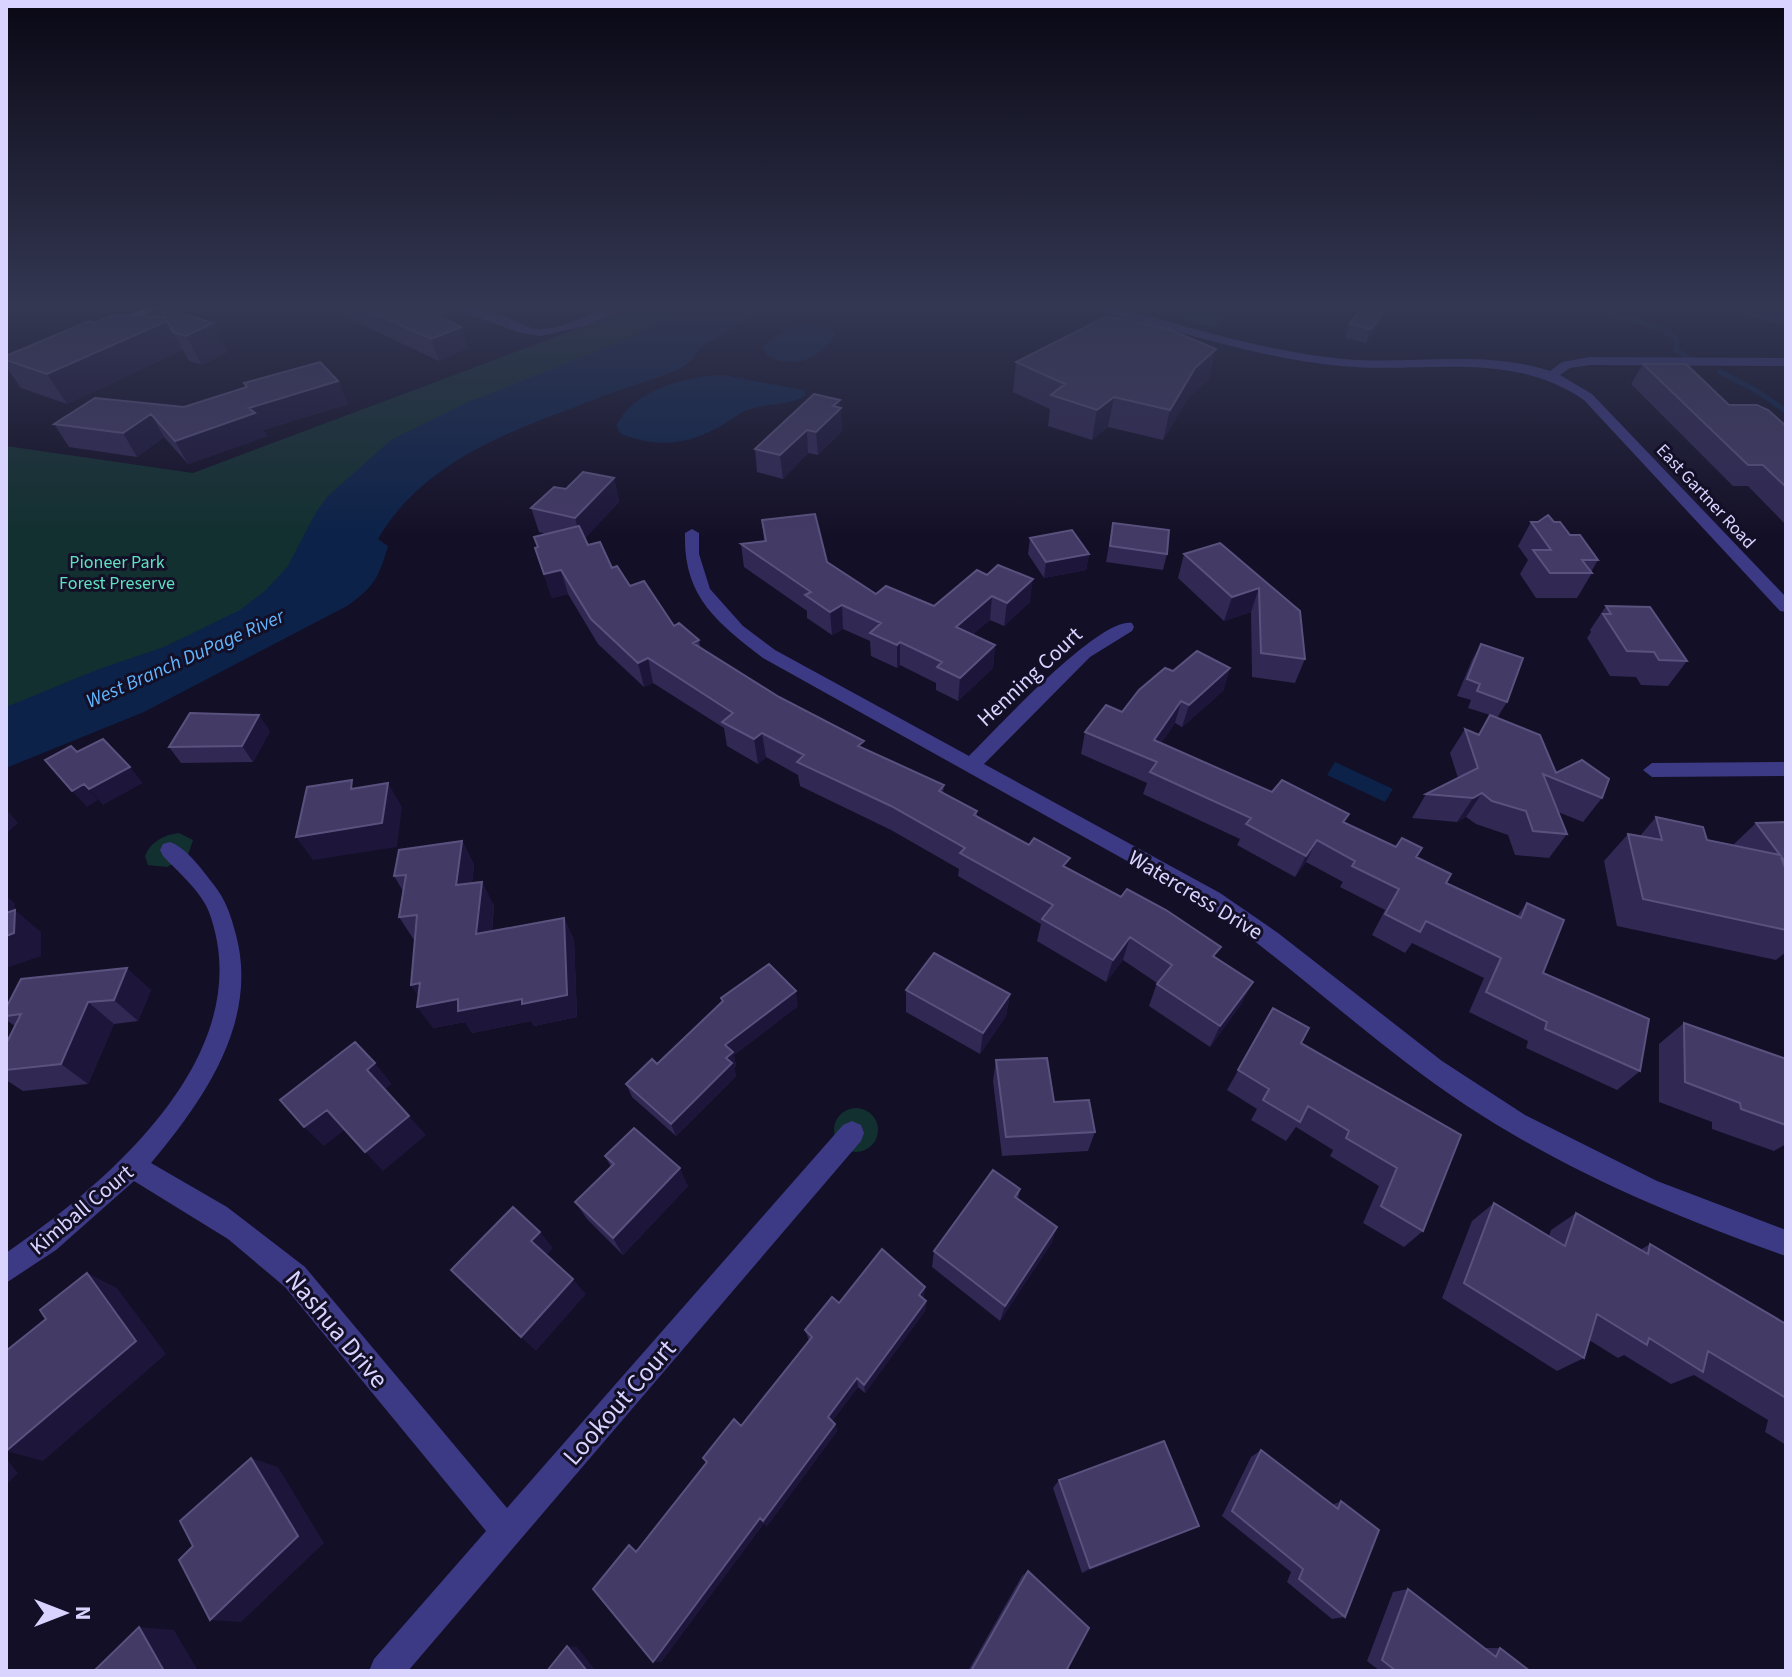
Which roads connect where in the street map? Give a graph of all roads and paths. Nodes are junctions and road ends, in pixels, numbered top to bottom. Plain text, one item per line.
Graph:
1 (1571, 382) edge
2 (692, 533) dead end
3 (1786, 607) edge
4 (1126, 627) dead end
5 (970, 766) junction
6 (1786, 769) edge
7 (1652, 770) dead end
8 (170, 850) dead end
9 (852, 1133) dead end
10 (133, 1167) junction
11 (1786, 1243) edge
12 (6, 1269) edge
13 (507, 1532) junction
14 (386, 1671) edge

1 - 3 street, East Gartner Road
2 - 5 street, Watercress Drive
4 - 5 street, Henning Court
5 - 11 street, Watercress Drive
6 - 7 street
8 - 10 street, Kimball Court
9 - 13 street, Lookout Court
10 - 12 street, Kimball Court
10 - 13 street, Nashua Drive
13 - 14 street, Lookout Court

